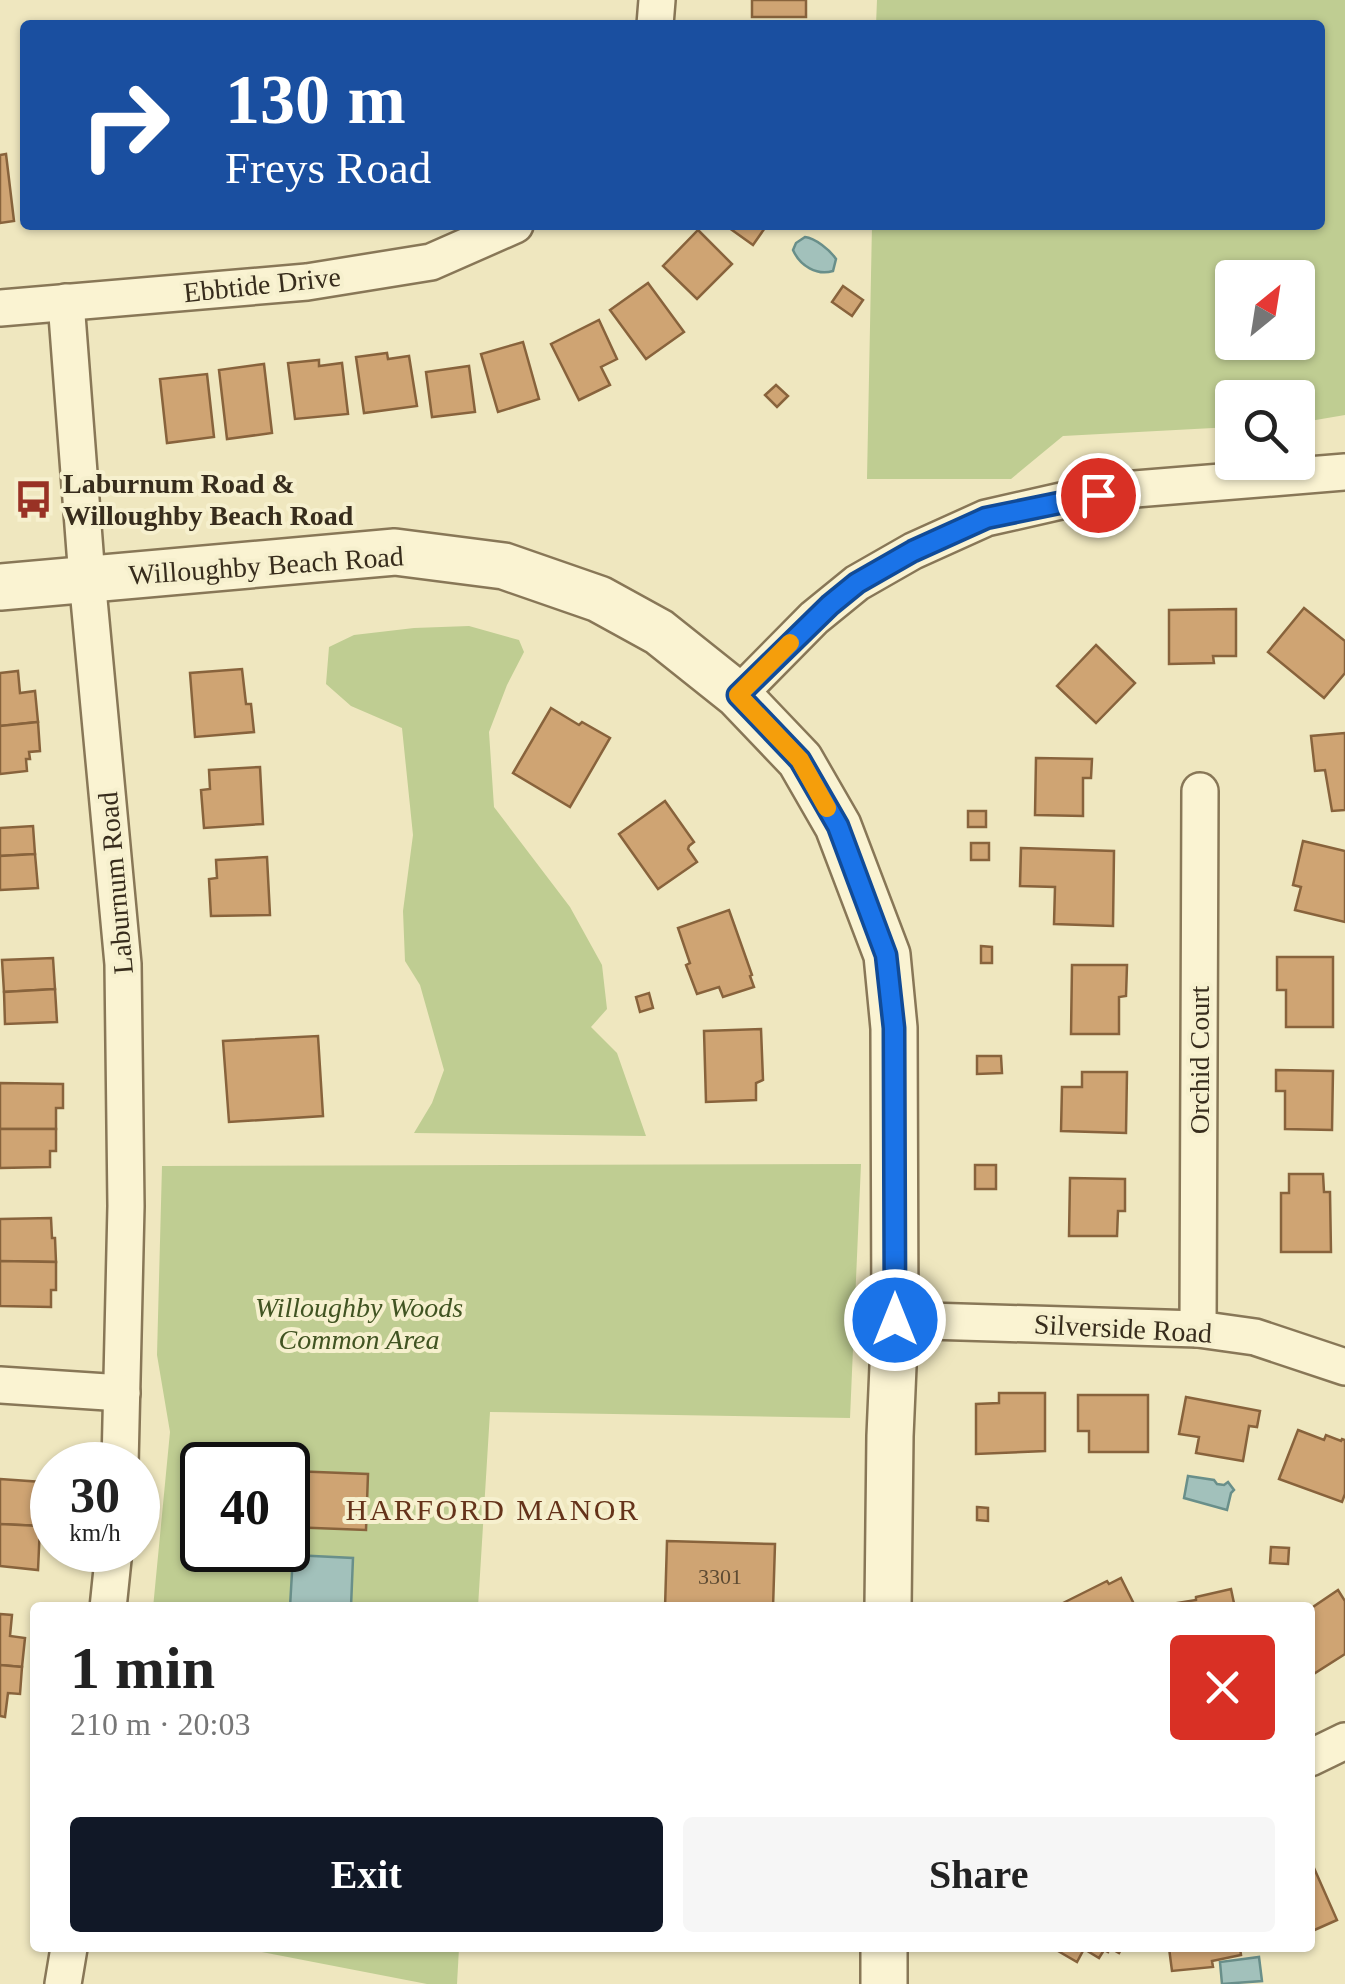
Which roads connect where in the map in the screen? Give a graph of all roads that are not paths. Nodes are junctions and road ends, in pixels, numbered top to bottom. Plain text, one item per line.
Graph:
1 (504, 230) edge
2 (66, 302) junction
3 (0, 308) edge
4 (1345, 472) edge
5 (87, 578) junction
6 (0, 587) edge
7 (738, 695) junction
8 (1200, 791) dead end
9 (895, 1320) junction
10 (1198, 1329) junction
11 (1345, 1367) edge
12 (0, 1385) edge
13 (122, 1394) junction
14 (121, 1442) edge
15 (112, 1572) edge
16 (109, 1602) edge
17 (888, 1602) edge
18 (1345, 1741) edge
19 (1315, 1756) edge
20 (69, 1952) edge
21 (884, 1952) edge
22 (63, 1984) edge
23 (884, 1984) edge

1 - 2 street, Ebbtide Drive
2 - 3 street, Ebbtide Drive
2 - 5 street, Laburnum Road
4 - 7 street
5 - 6 street, Willoughby Beach Road
5 - 7 street, Willoughby Beach Road
5 - 13 street, Laburnum Road
7 - 9 street, Willoughby Beach Road
8 - 10 street, Orchid Court
9 - 10 street, Silverside Road
9 - 17 street, Willoughby Beach Road
10 - 11 street, Silverside Road
12 - 13 street
13 - 14 street, Laburnum Road
15 - 16 street
18 - 19 street
20 - 22 street
21 - 23 street

